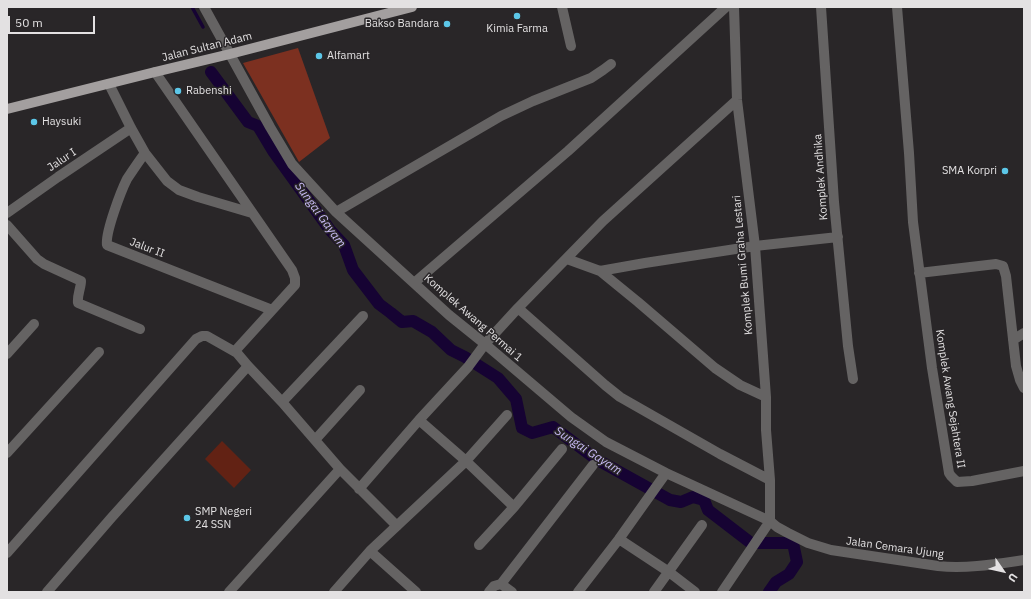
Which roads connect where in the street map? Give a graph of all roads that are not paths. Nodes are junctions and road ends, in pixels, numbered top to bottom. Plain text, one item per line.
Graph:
1 (204, 7) edge
2 (412, 7) edge
3 (562, 7) edge
4 (726, 7) edge
5 (734, 7) edge
6 (821, 7) edge
7 (897, 7) edge
8 (390, 10) edge
9 (571, 46) dead end
10 (230, 54) junction
11 (611, 64) dead end
12 (155, 72) junction
13 (109, 84) junction
14 (737, 100) junction
15 (7, 109) edge
16 (131, 128) junction
17 (145, 153) junction
18 (336, 212) junction
19 (7, 213) edge
20 (252, 213) junction
21 (7, 225) edge
22 (838, 237) junction
23 (755, 246) junction
24 (567, 259) junction
25 (600, 271) junction
26 (920, 273) junction
27 (414, 283) junction
28 (518, 308) junction
29 (272, 310) junction
30 (363, 316) dead end
31 (34, 324) dead end
32 (140, 329) dead end
33 (1024, 333) edge
34 (1013, 340) junction
35 (485, 344) junction
36 (235, 351) junction
37 (99, 352) dead end
38 (7, 354) edge
39 (248, 366) junction
40 (853, 380) dead end
41 (1024, 388) edge
42 (360, 390) dead end
43 (766, 397) junction
44 (282, 402) junction
45 (507, 415) dead end
46 (419, 420) junction
47 (315, 440) junction
48 (562, 449) dead end
49 (7, 453) edge
50 (466, 462) junction
51 (593, 465) dead end
52 (340, 469) junction
53 (1024, 472) edge
54 (666, 473) junction
55 (770, 480) junction
56 (360, 489) junction
57 (514, 507) junction
58 (770, 521) junction
59 (702, 525) dead end
60 (397, 526) junction
61 (619, 539) junction
62 (479, 545) dead end
63 (370, 551) junction
64 (7, 553) edge
65 (1024, 560) edge
66 (669, 572) junction
67 (502, 584) junction
68 (47, 592) edge
69 (228, 592) edge
70 (334, 592) edge
71 (416, 592) edge
72 (489, 592) edge
73 (512, 592) edge
74 (578, 592) edge
75 (654, 592) edge
76 (695, 592) edge
77 (722, 592) edge

1 - 10 street, Komplek Awang Permai 1
2 - 8 main road, Jalan Sultan Adam
3 - 9 street
4 - 27 street
5 - 14 street, Komplek Bumi Graha Lestari
6 - 22 street, Komplek Andhika
7 - 26 street, Komplek Awang Sejahtera II
8 - 10 main road, Jalan Sultan Adam
10 - 12 main road, Jalan Sultan Adam
10 - 18 street, Komplek Awang Permai 1
11 - 18 street
12 - 13 main road, Jalan Sultan Adam
12 - 20 street
13 - 15 main road, Jalan Sultan Adam
13 - 16 street
14 - 23 street, Komplek Bumi Graha Lestari
14 - 24 street
16 - 17 street
16 - 19 street, Jalur I
17 - 20 street
17 - 29 street, Jalur II
18 - 27 street, Komplek Awang Permai 1
20 - 29 street
21 - 32 street
22 - 23 street
22 - 40 street, Komplek Andhika
23 - 25 street
23 - 43 street, Komplek Bumi Graha Lestari
24 - 25 street
24 - 28 street
25 - 43 street
26 - 34 street
26 - 53 street, Komplek Awang Sejahtera II
27 - 35 street, Komplek Awang Permai 1
28 - 35 street
28 - 55 street
29 - 36 street
30 - 44 street
31 - 38 street
33 - 34 street
34 - 41 street
35 - 46 street
35 - 54 street, Komplek Awang Permai 1
36 - 39 street
36 - 64 street
37 - 49 street
39 - 44 street
39 - 68 street
42 - 47 street
43 - 55 street, Komplek Bumi Graha Lestari
44 - 47 street
45 - 50 street
46 - 50 street
46 - 56 street
47 - 52 street
48 - 57 street
50 - 57 street
50 - 60 street
51 - 67 street
52 - 56 street
52 - 69 street
54 - 58 street, Komplek Awang Permai 1
54 - 61 street
55 - 58 street, Komplek Bumi Graha Lestari
56 - 60 street
57 - 62 street
58 - 65 street, Jalan Cemara Ujung
58 - 77 street
59 - 66 street
60 - 63 street
61 - 66 street
61 - 74 street
63 - 70 street
63 - 71 street
66 - 75 street
66 - 76 street
67 - 72 street
67 - 73 street

